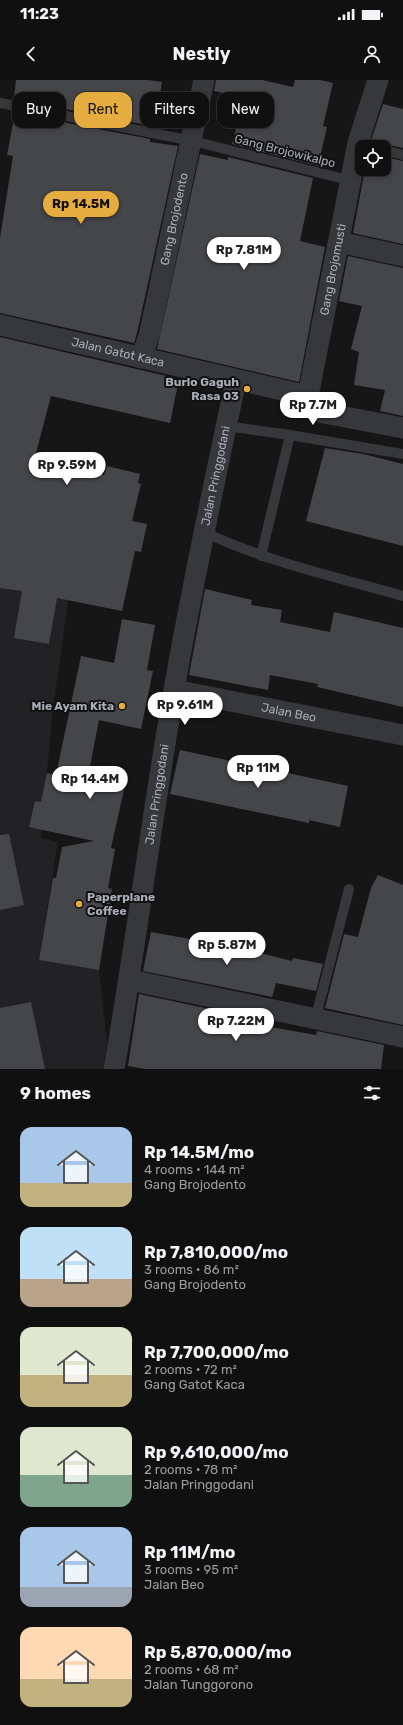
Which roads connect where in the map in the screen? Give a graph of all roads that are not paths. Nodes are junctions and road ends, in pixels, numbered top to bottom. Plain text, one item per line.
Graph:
1 (204, 80) edge
2 (378, 80) edge
3 (0, 103) edge
4 (193, 142) junction
5 (391, 152) edge
6 (403, 155) edge
7 (352, 181) junction
8 (339, 242) junction
9 (403, 256) edge
10 (0, 325) edge
11 (141, 358) junction
12 (236, 380) junction
13 (308, 396) junction
14 (226, 426) junction
15 (403, 428) edge
16 (290, 435) junction
17 (403, 454) edge
18 (204, 532) junction
19 (261, 556) junction
20 (403, 596) edge
21 (174, 690) junction
22 (403, 735) edge
23 (349, 889) dead end
24 (130, 980) junction
25 (315, 1020) junction
26 (403, 1037) edge
27 (114, 1069) edge

1 - 4 street, Gang Brojodento
2 - 7 street, Gang Brojomusti
3 - 4 lane, Gang Brojowikalpo
4 - 7 lane, Gang Brojowikalpo
4 - 11 street, Gang Brojodento
5 - 6 lane
7 - 8 street, Gang Brojomusti
8 - 9 street
8 - 13 street, Gang Brojomusti
10 - 11 street, Jalan Gatot Kaca
11 - 12 street, Jalan Gatot Kaca
12 - 13 street, Jalan Gatot Kaca
12 - 14 street, Jalan Pringgodani
13 - 15 street
14 - 16 lane
14 - 18 street, Jalan Pringgodani
16 - 17 lane
16 - 19 lane
18 - 19 lane
18 - 21 street, Jalan Pringgodani
19 - 20 lane
21 - 22 street, Jalan Beo
21 - 24 street, Jalan Pringgodani
23 - 25 lane
24 - 25 street
24 - 27 street, Jalan Pringgodani
25 - 26 street

